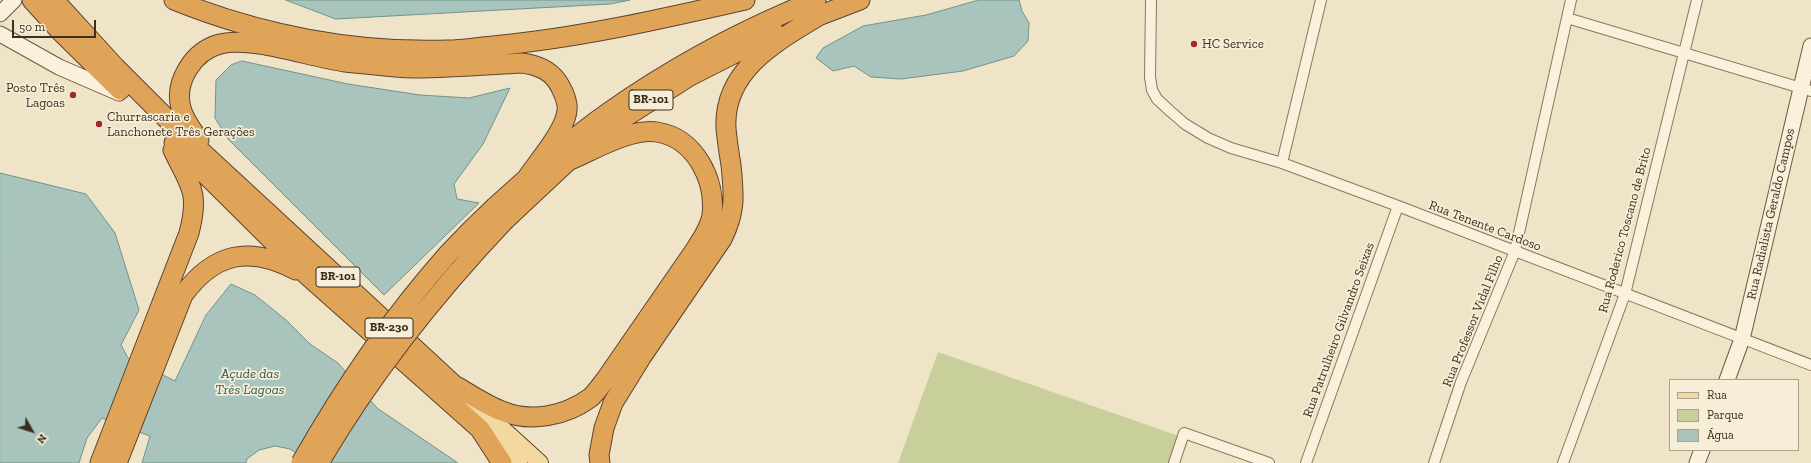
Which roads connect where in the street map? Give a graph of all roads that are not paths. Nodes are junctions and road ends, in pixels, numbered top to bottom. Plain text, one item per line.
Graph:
1 (14, 0) edge
2 (32, 0) edge
3 (54, 0) edge
4 (174, 0) edge
5 (745, 0) edge
6 (860, 0) edge
7 (1151, 0) edge
8 (1321, 0) edge
9 (1571, 0) edge
10 (1697, 0) edge
11 (818, 7) edge
12 (0, 14) edge
13 (1567, 18) junction
14 (0, 34) edge
15 (1811, 46) edge
16 (1683, 54) junction
17 (1806, 90) edge
18 (126, 96) junction
19 (165, 134) junction
20 (568, 161) junction
21 (1282, 164) junction
22 (222, 170) junction
23 (527, 178) junction
24 (1398, 206) junction
25 (500, 213) junction
26 (1515, 251) junction
27 (309, 277) junction
28 (1625, 294) junction
29 (1742, 339) junction
30 (147, 364) junction
31 (1811, 365) edge
32 (1727, 379) edge
33 (454, 384) junction
34 (480, 429) junction
35 (121, 430) junction
36 (1702, 451) edge
37 (100, 463) edge
38 (117, 463) edge
39 (301, 463) edge
40 (319, 463) edge
41 (502, 463) edge
42 (519, 463) edge
43 (540, 463) edge
44 (600, 463) edge
45 (1174, 463) edge
46 (1269, 463) edge
47 (1306, 463) edge
48 (1434, 463) edge
49 (1563, 463) edge
50 (1697, 463) edge

1 - 12 street
2 - 18 highway, BR-101
3 - 22 highway, BR-101
4 - 5 highway
6 - 11 highway, BR-101
7 - 21 street, Rua Tenente Cardoso
8 - 21 street
9 - 13 street, Rua Professor Vidal Filho
10 - 16 street, Rua Roderico Toscano de Brito
11 - 20 highway, BR-101
11 - 23 highway, BR-230
11 - 44 highway
13 - 16 street
13 - 26 street, Rua Professor Vidal Filho
14 - 18 street
15 - 17 street, Rua Radialista Geraldo Campos
16 - 17 street
16 - 28 street, Rua Roderico Toscano de Brito
17 - 29 street, Rua Radialista Geraldo Campos
18 - 19 highway, BR-101
19 - 27 highway, BR-101
19 - 30 highway
20 - 25 highway, BR-101
20 - 33 highway
21 - 24 street, Rua Tenente Cardoso
22 - 23 highway
22 - 33 highway, BR-101
23 - 25 highway, BR-230
24 - 26 street, Rua Tenente Cardoso
24 - 47 street, Rua Patrulheiro Gilvandro Seixas
25 - 39 highway, BR-230, bridge
25 - 40 highway, BR-101, bridge
26 - 28 street, Rua Tenente Cardoso
26 - 48 street, Rua Professor Vidal Filho
27 - 30 highway
27 - 34 highway, BR-101
28 - 29 street, Rua Tenente Cardoso
28 - 49 street, Rua Roderico Toscano de Brito
29 - 31 street, Rua Tenente Cardoso
29 - 32 street, Rua Radialista Geraldo Campos
30 - 35 highway
33 - 43 main road
34 - 41 highway, BR-101
34 - 42 main road
35 - 37 highway
35 - 38 highway
36 - 50 street
45 - 46 street

